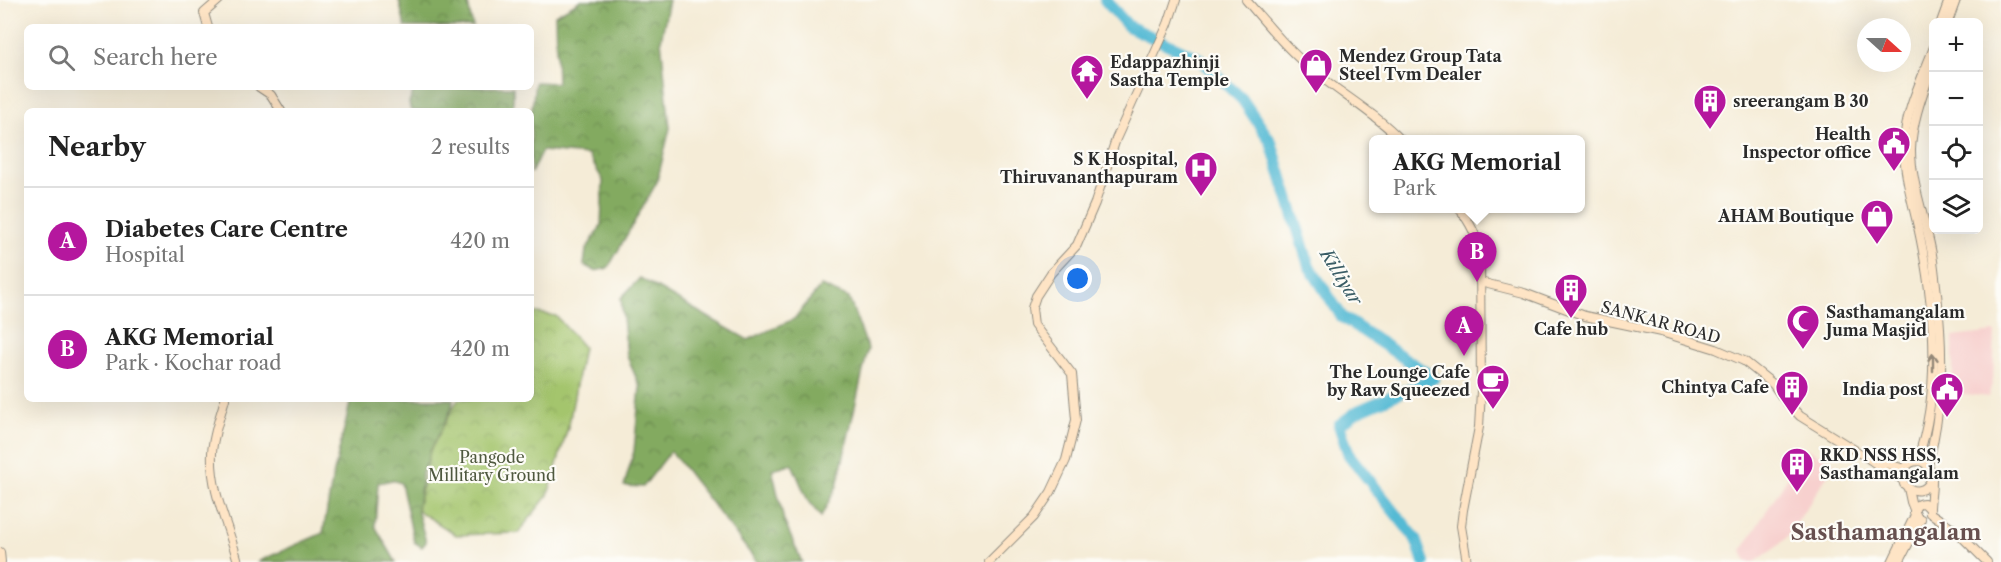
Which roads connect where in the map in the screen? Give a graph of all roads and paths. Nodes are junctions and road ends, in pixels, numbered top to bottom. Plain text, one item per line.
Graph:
1 (219, 0) edge
2 (1176, 0) edge
3 (1246, 0) edge
4 (1949, 0) edge
5 (1956, 0) edge
6 (1942, 18) edge
7 (1949, 18) edge
8 (207, 24) edge
9 (1929, 60) edge
10 (1930, 72) edge
11 (264, 90) edge
12 (279, 108) edge
13 (1396, 135) edge
14 (1463, 213) edge
15 (1480, 282) junction
16 (224, 402) edge
17 (1917, 461) junction
18 (1874, 462) junction
19 (1928, 466) junction
20 (1904, 469) junction
21 (1902, 479) junction
22 (1931, 480) junction
23 (1908, 488) junction
24 (1930, 511) junction
25 (1917, 515) junction
26 (0, 552) edge
27 (1, 562) edge
28 (238, 562) edge
29 (989, 562) edge
30 (1467, 562) edge
31 (1892, 562) edge
32 (1899, 562) edge
33 (1987, 562) edge

1 - 8 main road
2 - 29 main road
3 - 13 main road
4 - 6 main road
5 - 7 main road
17 -> 9 main road
10 - 19 main road
11 - 12 main road
14 - 15 main road
15 - 18 main road, SANKAR ROAD
15 - 30 main road
16 - 28 main road
17 - 19 main road
17 - 20 main road
18 - 20 main road
18 - 21 main road, SANKAR ROAD
19 - 22 main road
20 - 21 main road
21 - 23 main road
22 - 23 main road
22 - 24 main road
23 - 25 main road
24 - 25 main road
24 - 25 main road
24 - 33 main road
25 - 31 main road
25 - 32 main road
26 - 27 main road

